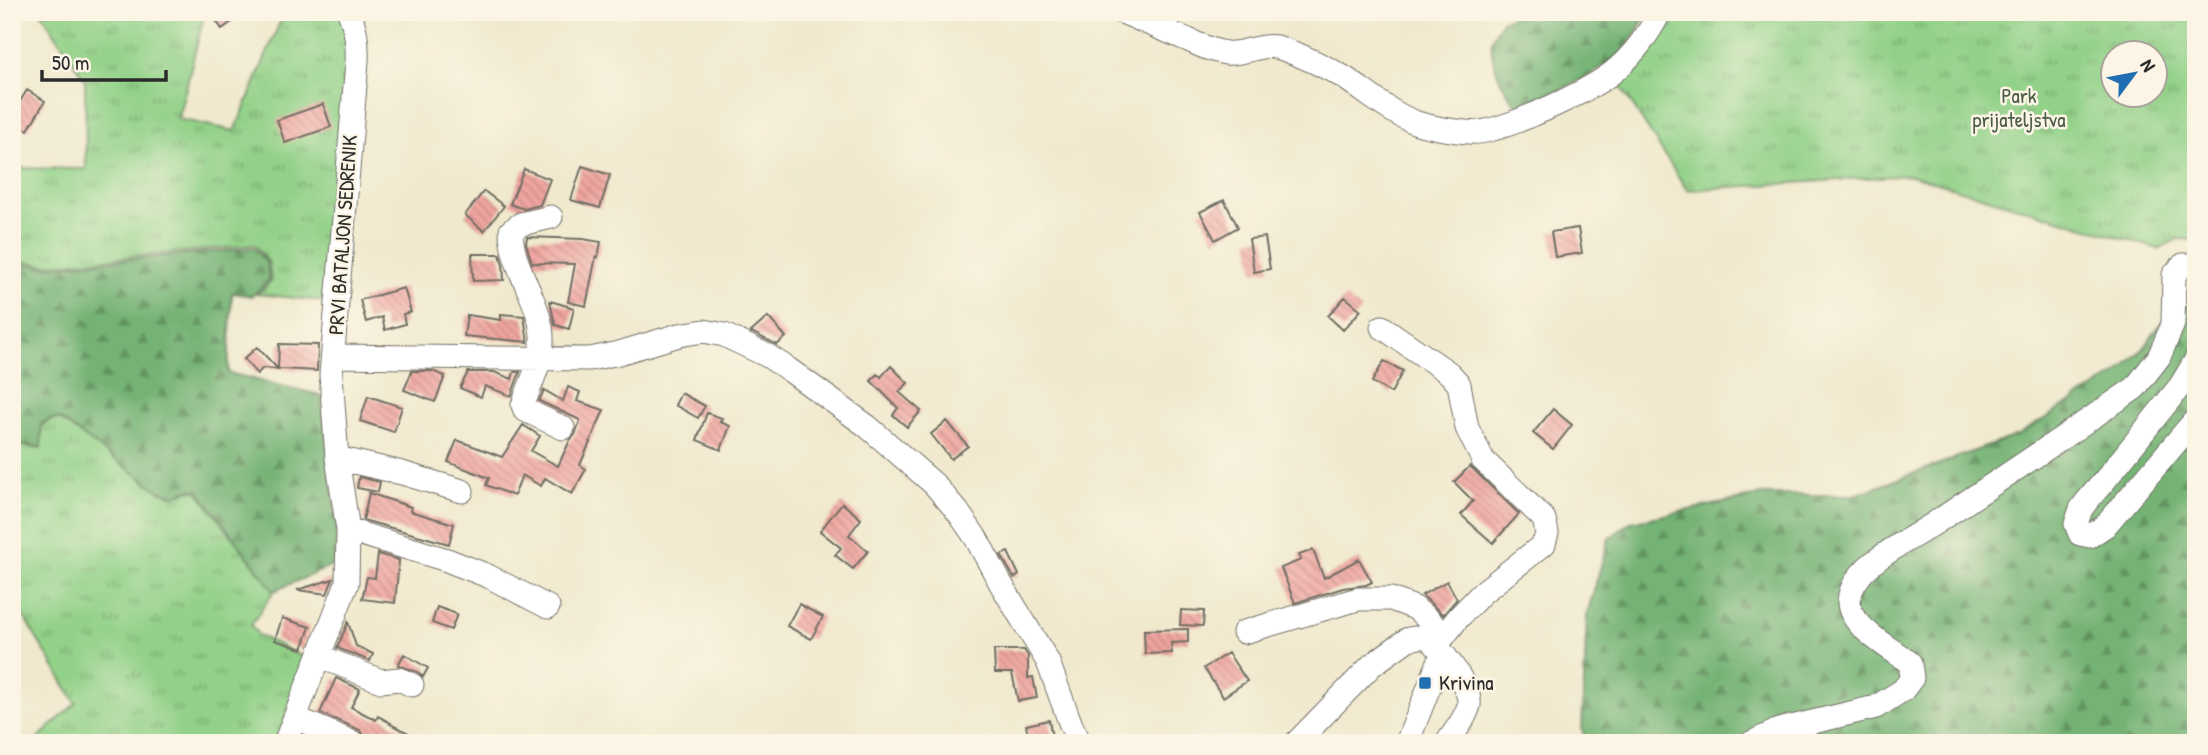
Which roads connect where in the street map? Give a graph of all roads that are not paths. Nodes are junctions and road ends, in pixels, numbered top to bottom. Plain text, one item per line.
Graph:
1 (349, 12) edge
2 (1122, 12) edge
3 (1660, 12) edge
4 (551, 217) dead end
5 (2196, 265) edge
6 (1382, 327) dead end
7 (334, 356) junction
8 (541, 358) junction
9 (2196, 360) edge
10 (2196, 419) edge
11 (563, 428) dead end
12 (337, 458) junction
13 (462, 491) dead end
14 (348, 530) junction
15 (548, 607) dead end
16 (1244, 632) dead end
17 (1440, 646) junction
18 (319, 656) junction
19 (412, 685) dead end
20 (296, 718) junction
21 (285, 743) edge
22 (354, 743) edge
23 (1080, 743) edge
24 (1296, 743) edge
25 (1407, 743) edge
26 (1447, 743) edge
27 (1751, 743) edge

1 - 7 street, PRVI BATALJON SEDRENIK
2 - 3 street
4 - 8 street
5 - 27 street
6 - 17 street
7 - 8 street
7 - 12 street, PRVI BATALJON SEDRENIK
8 - 11 street
8 - 23 street
9 - 10 street
12 - 13 street
12 - 14 street, PRVI BATALJON SEDRENIK
14 - 15 street
14 - 18 street, PRVI BATALJON SEDRENIK
16 - 17 street
17 - 24 street
17 - 25 street
17 - 26 street
18 - 19 street
18 - 20 street, PRVI BATALJON SEDRENIK
20 - 21 street, PRVI BATALJON SEDRENIK
20 - 22 street

